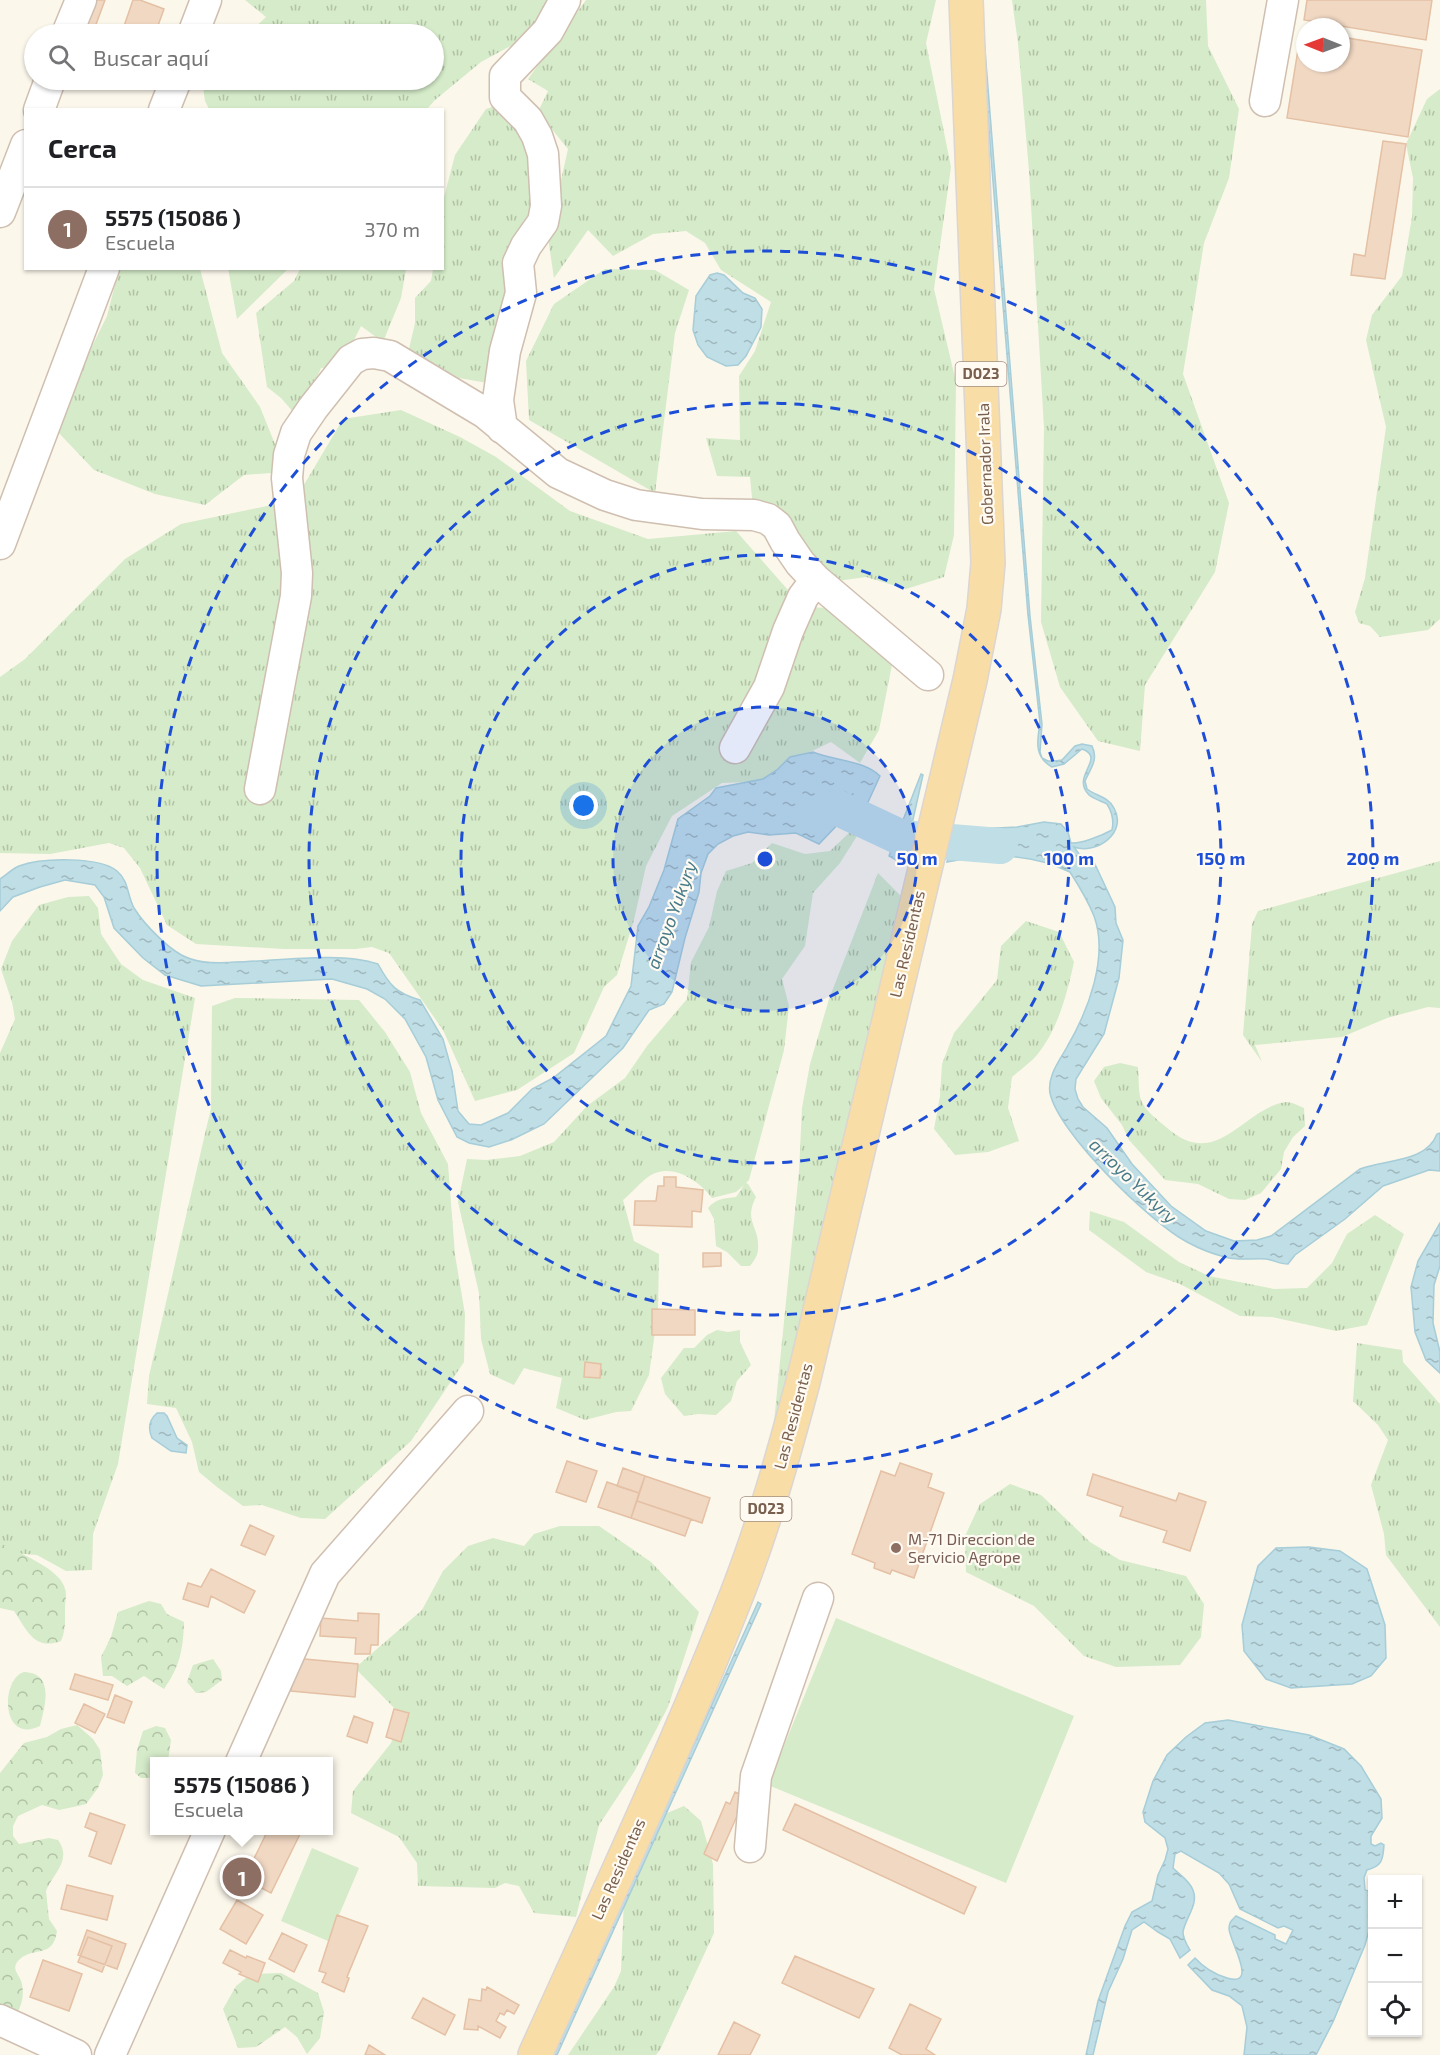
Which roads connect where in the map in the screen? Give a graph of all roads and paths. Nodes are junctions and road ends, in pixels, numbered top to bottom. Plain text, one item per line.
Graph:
1 (81, 0) edge
2 (206, 0) edge
3 (565, 0) edge
4 (966, 0) edge
5 (1284, 0) edge
6 (72, 24) edge
7 (197, 24) edge
8 (46, 90) edge
9 (172, 90) edge
10 (1265, 101) dead end
11 (40, 108) edge
12 (165, 108) edge
13 (24, 150) edge
14 (0, 212) edge
15 (103, 270) edge
16 (502, 428) junction
17 (0, 544) edge
18 (816, 580) junction
19 (928, 675) dead end
20 (953, 745) joint
21 (735, 748) dead end
22 (260, 789) dead end
23 (468, 1411) dead end
24 (818, 1598) dead end
25 (243, 1757) edge
26 (208, 1835) edge
27 (750, 1847) dead end
28 (0, 2020) edge
29 (64, 2053) edge
30 (110, 2055) edge
31 (535, 2055) edge

1 - 6 street
2 - 7 street
3 - 16 street
4 - 20 main road, Gobernador Irala / D023
5 - 10 street
8 - 11 street
9 - 12 street
13 - 14 street
15 - 17 street
16 - 18 street
16 - 22 street
18 - 19 street
18 - 21 street
20 - 31 main road, Las Residentas / D023
23 - 25 street
24 - 27 street
26 - 30 street
28 - 29 street

